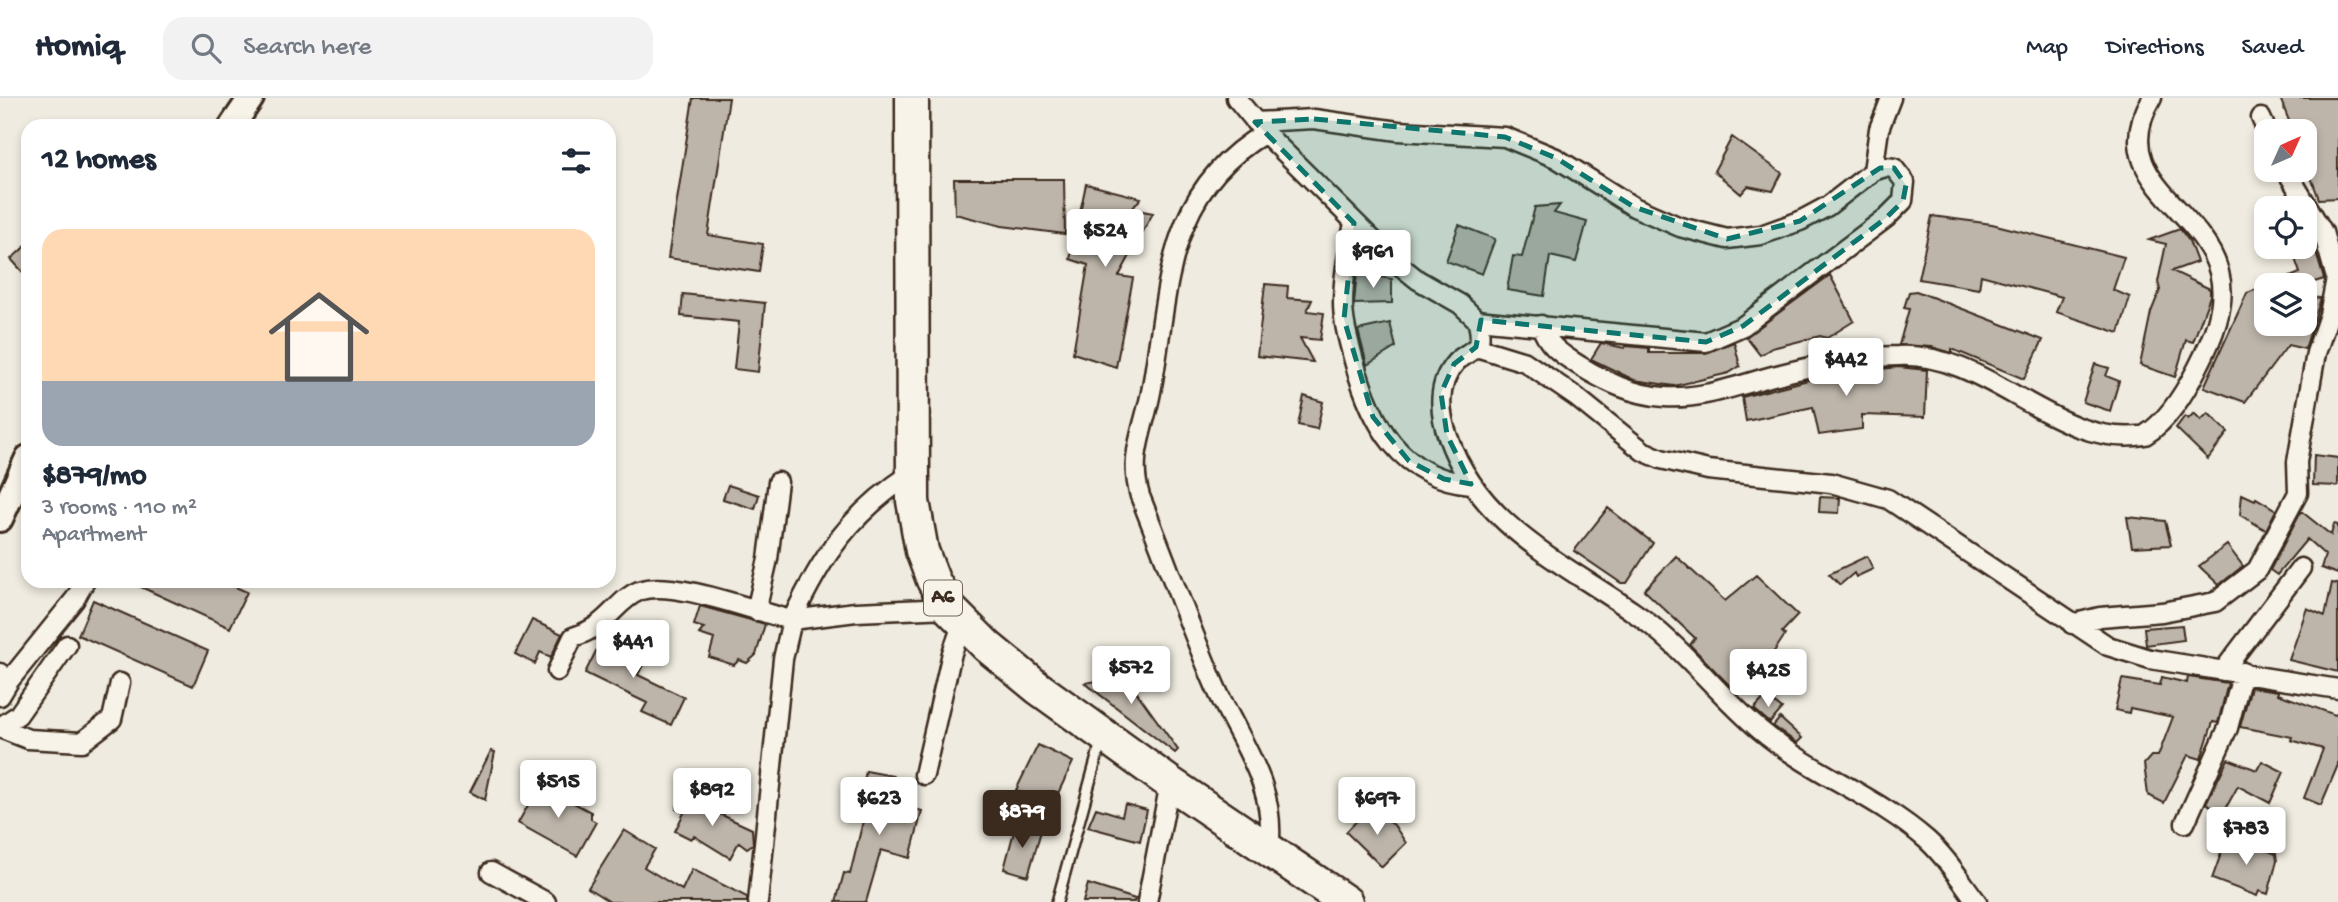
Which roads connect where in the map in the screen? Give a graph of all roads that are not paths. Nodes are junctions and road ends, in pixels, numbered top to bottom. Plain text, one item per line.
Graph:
1 (251, 98) edge
2 (912, 98) edge
3 (1236, 98) edge
4 (1891, 98) edge
5 (2152, 98) edge
6 (237, 119) edge
7 (1260, 128) junction
8 (1873, 171) junction
9 (2295, 182) edge
10 (1354, 223) junction
11 (2331, 229) edge
12 (1477, 320) junction
13 (1541, 325) junction
14 (1476, 347) junction
15 (21, 473) edge
16 (912, 473) junction
17 (778, 482) dead end
18 (1471, 484) junction
19 (0, 519) edge
20 (2301, 568) dead end
21 (79, 588) edge
22 (756, 611) junction
23 (956, 615) junction
24 (792, 620) junction
25 (2072, 624) junction
26 (67, 645) dead end
27 (557, 671) dead end
28 (2223, 671) junction
29 (2243, 672) junction
30 (3, 683) edge
31 (120, 683) dead end
32 (2338, 689) edge
33 (0, 727) edge
34 (1103, 735) junction
35 (924, 775) dead end
36 (1170, 783) junction
37 (2186, 822) dead end
38 (1269, 850) junction
39 (491, 872) dead end
40 (546, 902) edge
41 (758, 902) edge
42 (1056, 902) edge
43 (1147, 902) edge
44 (1346, 902) edge
45 (1977, 902) edge

1 - 6 street
2 - 16 highway, A6
3 - 7 street
4 - 8 street
5 - 13 street
7 - 8 street
7 - 10 street
7 - 38 street
8 - 13 street
9 - 11 street
10 - 12 street
10 - 18 street
11 - 25 street
12 - 13 street
12 - 14 street
14 - 18 street
14 - 25 street
15 - 19 street
16 - 23 highway, A6
16 - 24 street
17 - 22 street
18 - 45 street
20 - 28 street
21 - 30 street
22 - 24 street
22 - 27 street
23 - 24 street
23 - 34 highway, A6
23 - 35 street
24 - 41 street
25 - 28 street
26 - 33 street
28 - 29 street
29 - 32 street
29 - 37 street
31 - 33 street
34 - 36 highway, A6
34 - 42 lane
36 - 38 highway, A6
36 - 43 street
38 - 44 highway, A6
39 - 40 street

